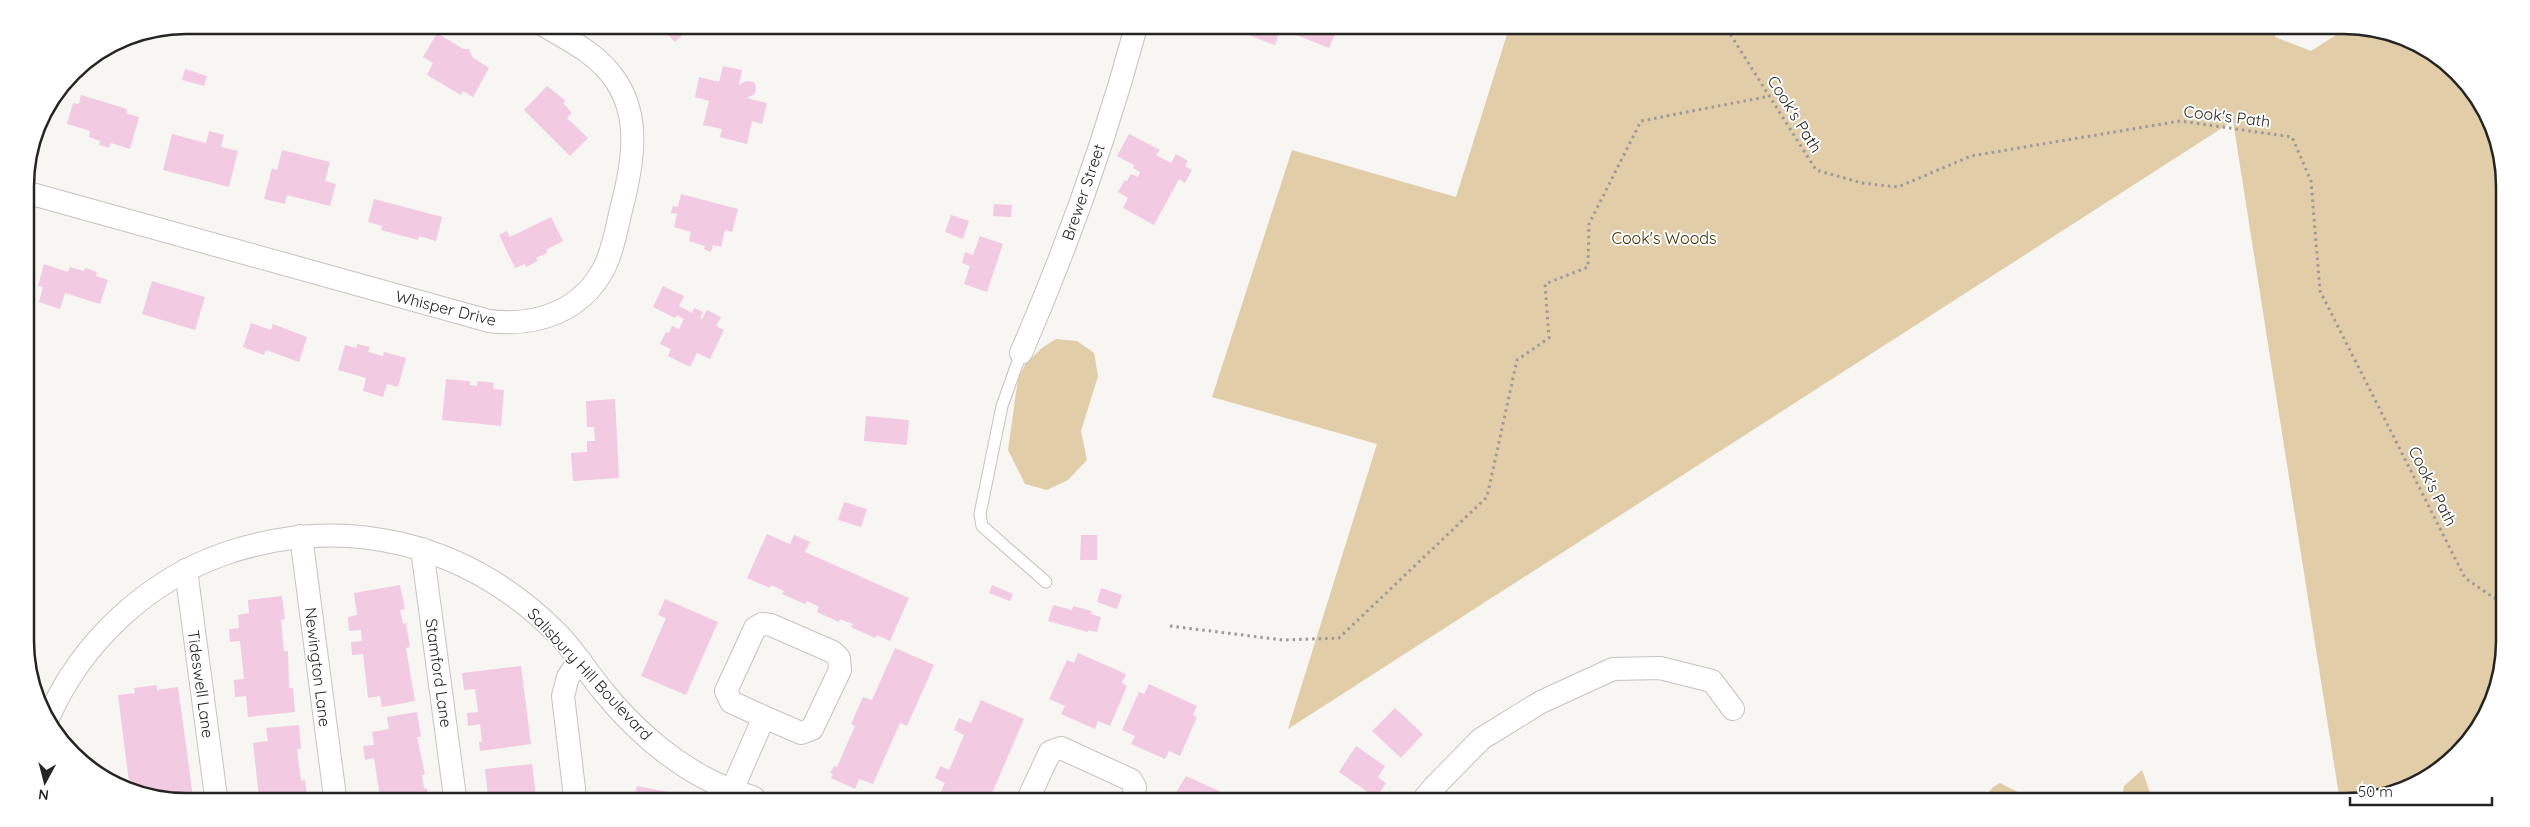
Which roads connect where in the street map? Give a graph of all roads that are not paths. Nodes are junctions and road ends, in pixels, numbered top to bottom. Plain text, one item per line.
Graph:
1 (559, 34) edge
2 (1134, 34) edge
3 (34, 195) edge
4 (1021, 352) joint
5 (301, 536) junction
6 (422, 549) junction
7 (186, 570) junction
8 (1046, 582) dead end
9 (580, 660) junction
10 (1733, 710) dead end
11 (51, 712) edge
12 (764, 717) junction
13 (728, 792) edge
14 (215, 793) edge
15 (334, 793) edge
16 (455, 793) edge
17 (574, 793) edge
18 (1030, 793) edge
19 (1134, 793) edge
20 (1429, 793) edge

1 - 3 street, Whisper Drive
2 - 4 street, Brewer Street
4 - 8 lane
5 - 6 street, Salisbury Hill Boulevard
5 - 7 street, Salisbury Hill Boulevard
5 - 15 street, Newington Lane
6 - 9 street, Salisbury Hill Boulevard
6 - 16 street, Stamford Lane
7 - 11 street, Salisbury Hill Boulevard
7 - 14 street, Tideswell Lane
9 - 13 street, Salisbury Hill Boulevard
9 - 17 street
10 - 20 street
12 - 12 street
12 - 13 street
18 - 19 street

